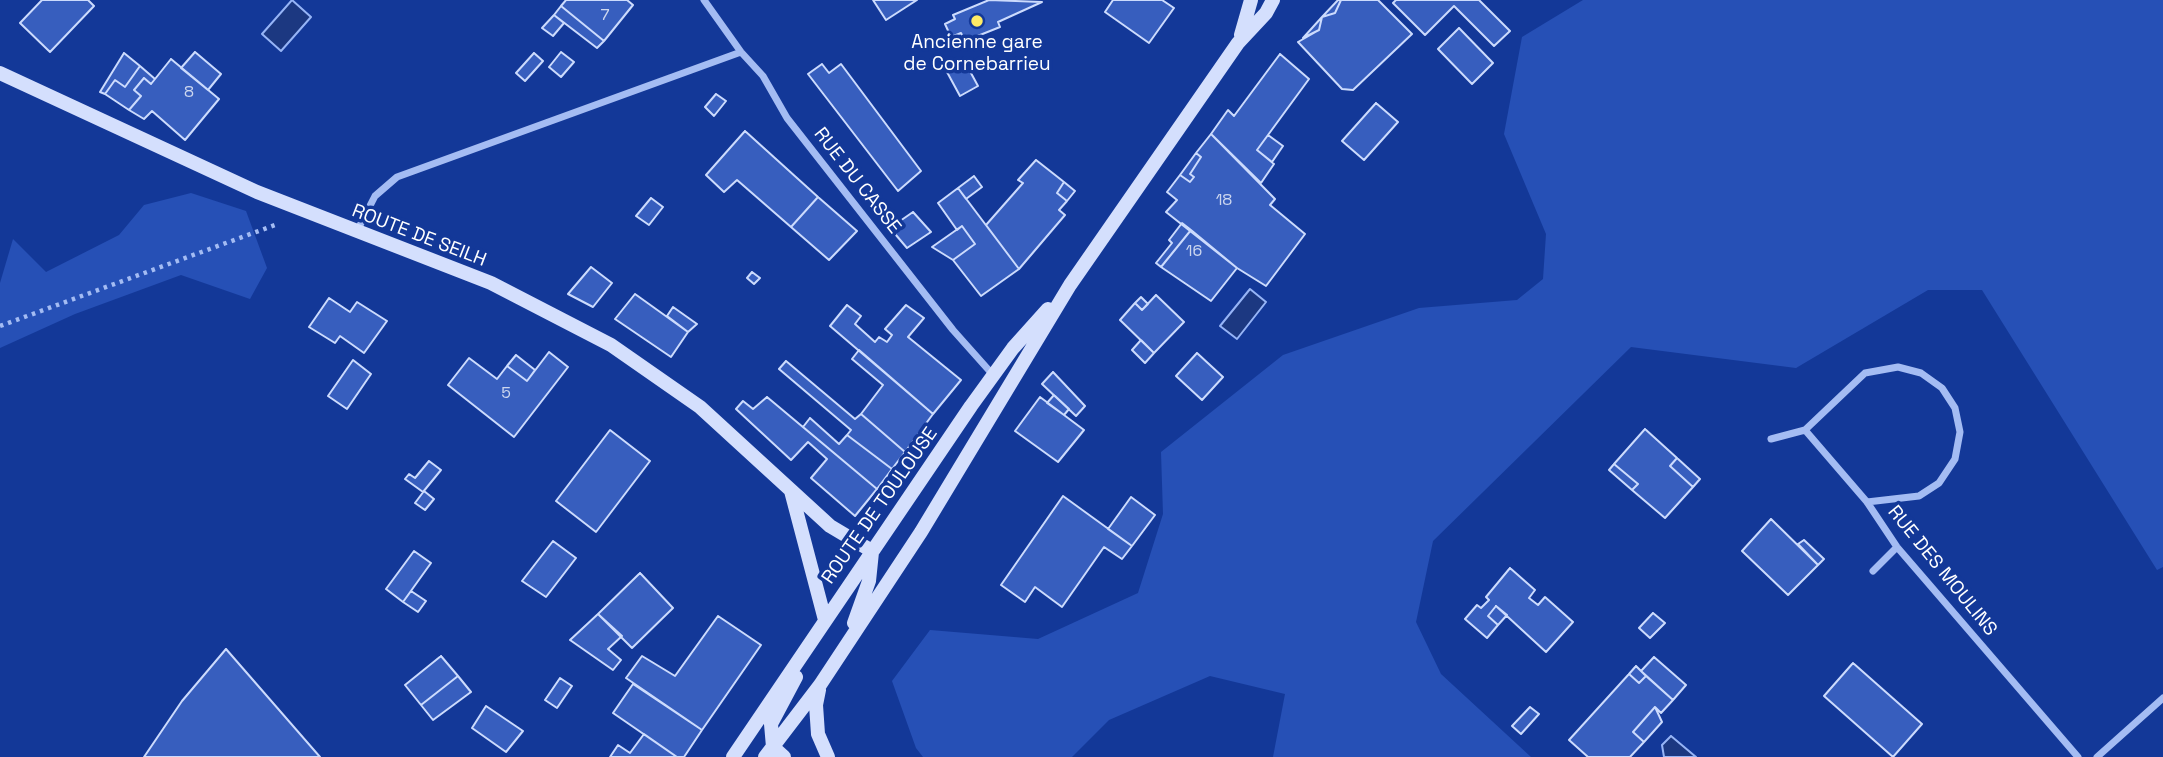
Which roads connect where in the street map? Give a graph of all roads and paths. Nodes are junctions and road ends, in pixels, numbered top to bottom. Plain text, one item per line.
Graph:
1 (704, 0) edge
2 (1251, 0) edge
3 (1273, 0) edge
4 (1238, 43) junction
5 (741, 52) junction
6 (0, 73) edge
7 (307, 213) junction
8 (356, 233) junction
9 (1070, 285) junction
10 (0, 326) edge
11 (994, 376) junction
12 (1805, 430) junction
13 (1771, 439) dead end
14 (791, 491) junction
15 (1867, 502) junction
16 (1897, 547) junction
17 (872, 551) junction
18 (1873, 571) dead end
19 (825, 620) junction
20 (846, 646) junction
21 (820, 685) junction
22 (2163, 698) edge
23 (774, 754) edge
24 (733, 757) edge
25 (828, 757) edge
26 (2078, 757) edge
27 (2097, 757) edge

1 - 5 street, RUE DU CASSE
2 - 4 main road, ROUTE DE TOULOUSE
3 - 4 main road, ROUTE DE TOULOUSE
4 - 9 main road, ROUTE DE TOULOUSE
5 - 8 street
5 - 11 street, RUE DU CASSE
6 - 7 main road, ROUTE DE SEILH
7 - 8 main road, ROUTE DE SEILH
7 - 10 path
8 - 14 main road, ROUTE DE SEILH
9 - 11 main road, ROUTE DE TOULOUSE
9 - 20 main road, ROUTE DE TOULOUSE
11 - 17 main road, ROUTE DE TOULOUSE
12 - 13 street
12 - 15 street, RUE DES MOULINS
12 - 15 street
14 - 17 main road, ROUTE DE SEILH
14 - 19 main road
15 - 16 street, RUE DES MOULINS
16 - 18 street
16 - 26 street, RUE DES MOULINS
17 - 19 main road, ROUTE DE TOULOUSE
17 - 20 main road
19 - 23 main road
19 - 24 main road, ROUTE DE TOULOUSE
20 - 21 main road, ROUTE DE TOULOUSE
21 - 23 main road, ROUTE DE TOULOUSE
21 - 25 main road
22 - 27 street

